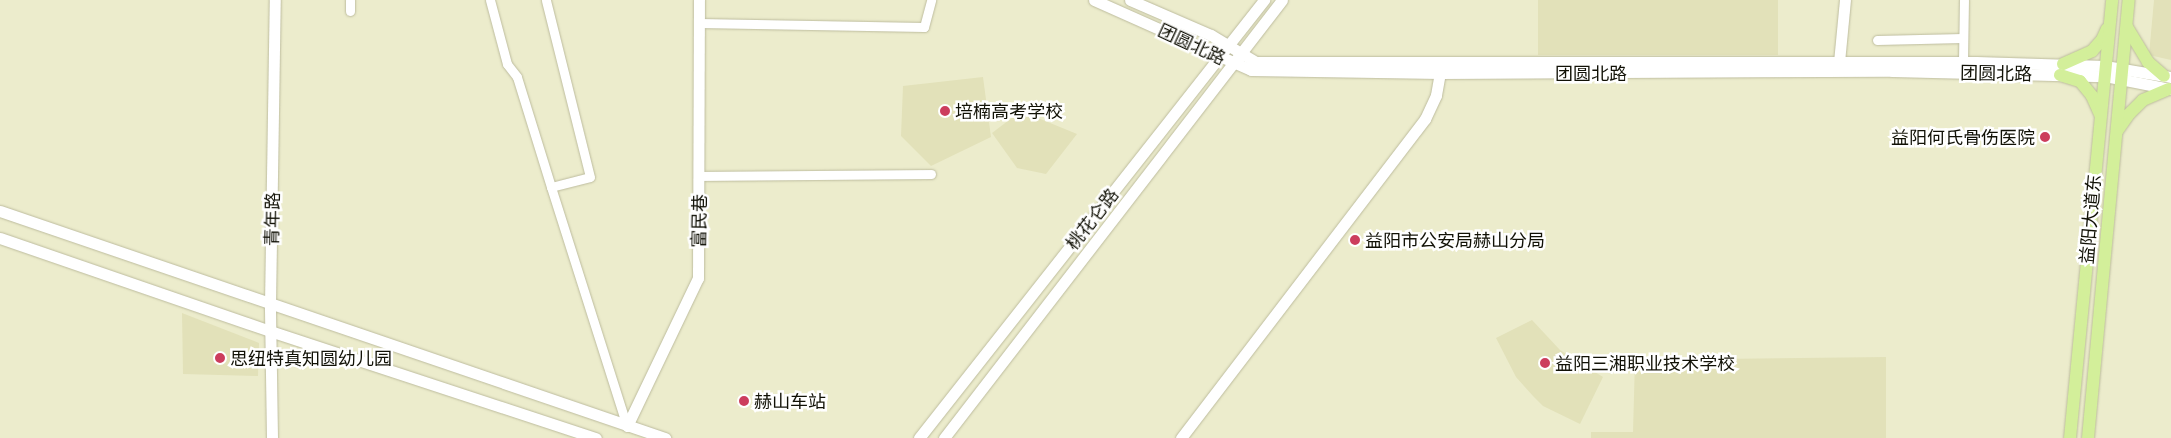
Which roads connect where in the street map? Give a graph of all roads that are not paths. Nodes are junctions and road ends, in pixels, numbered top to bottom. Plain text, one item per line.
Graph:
1 (275, 0) edge
2 (350, 0) edge
3 (490, 0) edge
4 (546, 0) edge
5 (699, 0) edge
6 (931, 0) edge
7 (1094, 0) edge
8 (1130, 0) edge
9 (1264, 0) edge
10 (1282, 0) edge
11 (1844, 0) edge
12 (1964, 0) edge
13 (2112, 0) edge
14 (2130, 0) edge
15 (350, 12) dead end
16 (2110, 22) junction
17 (699, 24) junction
18 (2127, 26) junction
19 (1963, 38) junction
20 (1876, 40) dead end
21 (1228, 44) junction
22 (1239, 53) junction
23 (1221, 56) junction
24 (1838, 62) junction
25 (1963, 62) junction
26 (1232, 63) junction
27 (1441, 68) junction
28 (2061, 70) junction
29 (2105, 71) junction
30 (2123, 74) junction
31 (2169, 83) edge
32 (2100, 114) junction
33 (2116, 133) junction
34 (931, 174) dead end
35 (699, 176) junction
36 (551, 187) junction
37 (0, 211) edge
38 (0, 238) edge
39 (270, 304) junction
40 (270, 331) junction
41 (627, 426) junction
42 (272, 438) edge
43 (596, 438) edge
44 (665, 438) edge
45 (919, 438) edge
46 (944, 438) edge
47 (1181, 438) edge
48 (2070, 438) edge
49 (2088, 438) edge

1 - 39 main road, 青年路
2 - 15 street
3 - 36 street
4 - 36 street
5 - 17 main road, 富民巷
6 - 17 street
7 - 23 main road, 团圆北路
8 - 21 main road, 团圆北路
9 - 21 main road, 桃花仑路
10 - 22 main road, 桃花仑路
11 - 24 main road
12 - 19 street
13 - 16 main road, 益阳大道东
14 - 18 main road
16 - 28 main road
16 - 29 main road, 益阳大道东
17 - 35 main road, 富民巷
18 - 30 main road
18 - 31 main road
19 - 20 street
19 - 25 street
21 - 22 main road, 团圆北路
21 - 23 main road, 桃花仑路
22 - 26 main road, 桃花仑路
22 - 27 main road, 团圆北路
23 - 26 main road, 团圆北路
23 - 45 main road, 桃花仑路
24 - 25 main road, 团圆北路
24 - 27 main road, 团圆北路
25 - 28 main road, 团圆北路
26 - 27 main road, 团圆北路
26 - 46 main road, 桃花仑路
27 - 28 main road, 团圆北路
27 - 47 main road
28 - 29 main road, 团圆北路
28 - 32 main road
29 - 30 main road, 团圆北路
29 - 32 main road, 益阳大道东
30 - 31 main road, 团圆北路
30 - 33 main road
31 - 33 main road
32 - 48 main road, 益阳大道东
33 - 49 main road
34 - 35 street
35 - 41 main road, 富民巷
36 - 41 street
37 - 39 main road
38 - 40 main road
39 - 40 main road, 青年路
39 - 41 main road
40 - 42 main road, 青年路
40 - 43 main road
41 - 44 main road

